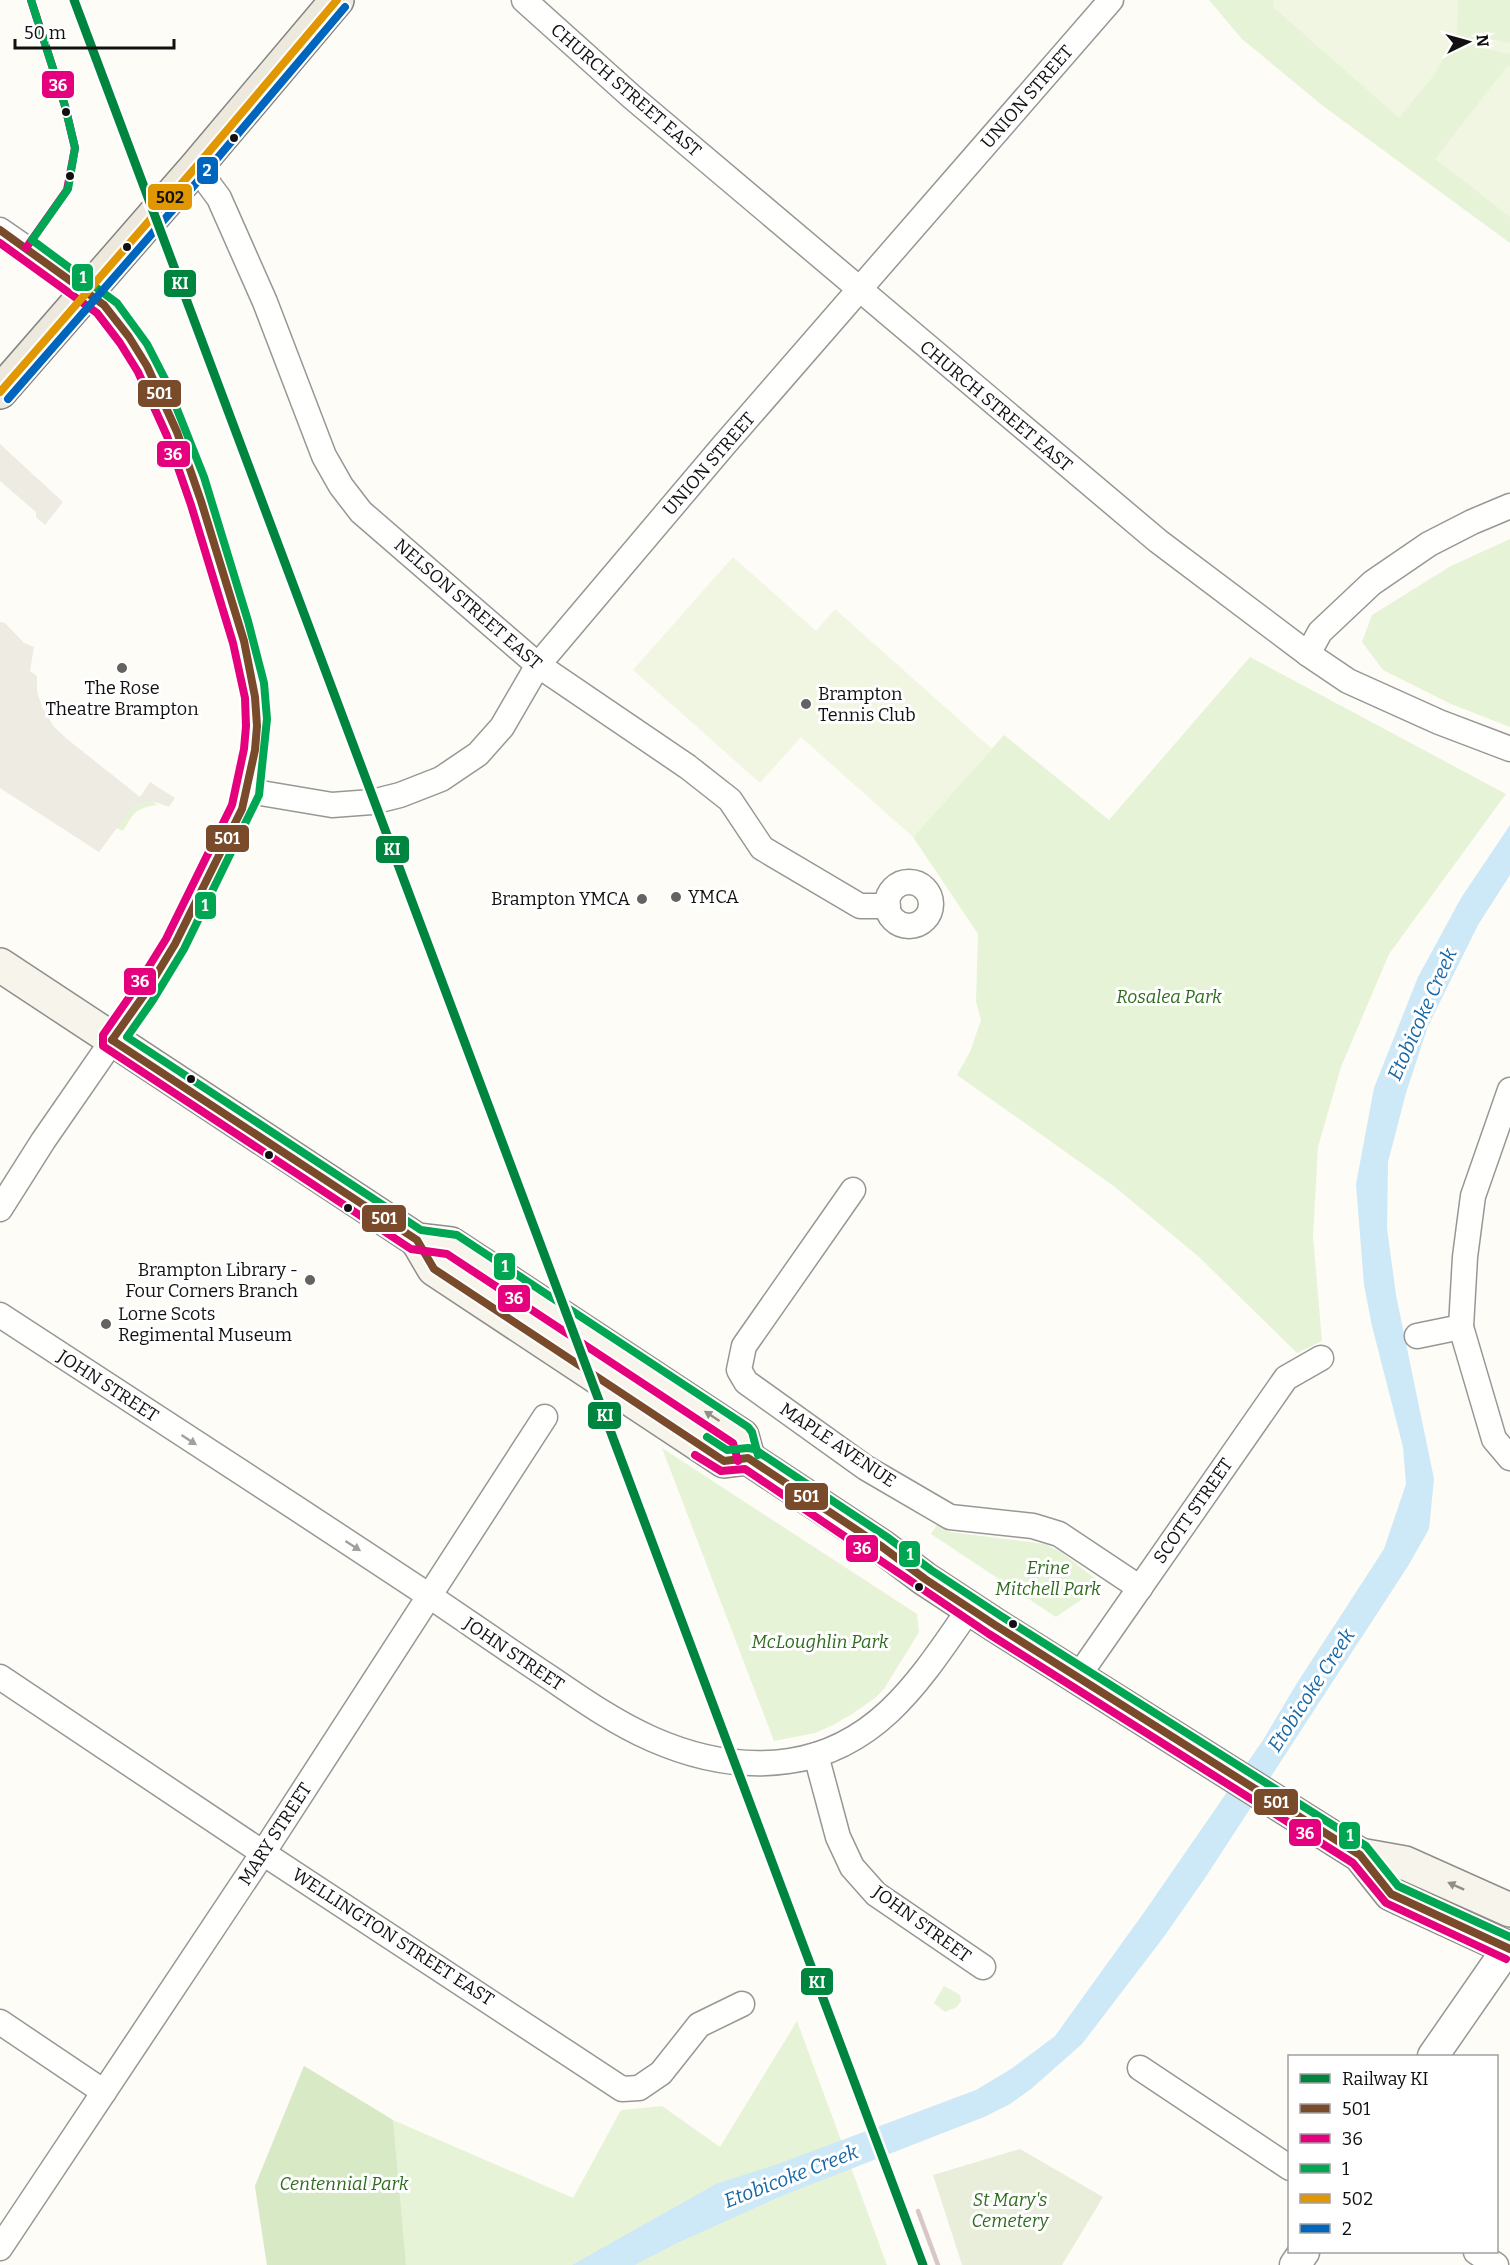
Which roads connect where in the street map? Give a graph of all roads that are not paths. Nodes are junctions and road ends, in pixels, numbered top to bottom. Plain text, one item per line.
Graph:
1 (337, 0) edge
2 (524, 0) edge
3 (1111, 0) edge
4 (196, 167) junction
5 (0, 230) edge
6 (860, 291) junction
7 (86, 292) junction
8 (0, 392) edge
9 (1510, 506) edge
10 (1308, 654) junction
11 (538, 665) junction
12 (1509, 748) edge
13 (249, 791) junction
14 (888, 906) dead end
15 (0, 965) edge
16 (112, 1040) junction
17 (1510, 1090) edge
18 (853, 1190) dead end
19 (0, 1209) edge
20 (0, 1316) edge
21 (1461, 1327) junction
22 (1417, 1336) dead end
23 (1321, 1358) dead end
24 (544, 1417) dead end
25 (1510, 1458) edge
26 (1140, 1588) junction
27 (429, 1596) junction
28 (970, 1608) junction
29 (0, 1677) edge
30 (1077, 1678) junction
31 (816, 1755) junction
32 (263, 1853) junction
33 (1360, 1856) junction
34 (1510, 1910) edge
35 (1509, 1947) edge
36 (983, 1967) dead end
37 (742, 2004) dead end
38 (0, 2022) edge
39 (1434, 2055) edge
40 (1140, 2068) dead end
41 (104, 2092) junction
42 (1288, 2167) edge
43 (0, 2248) edge
44 (1478, 2253) edge
45 (1496, 2265) edge

1 - 4 main road
2 - 6 street, CHURCH STREET EAST
3 - 6 street, UNION STREET
4 - 7 main road
4 - 11 street, NELSON STREET EAST
5 - 7 street
6 - 10 street, CHURCH STREET EAST
6 - 11 street, UNION STREET
7 - 8 main road
7 - 13 street
9 - 10 street
10 - 12 street, CHURCH STREET EAST
11 - 13 street, UNION STREET
11 - 14 street, NELSON STREET EAST
13 - 16 street
15 - 16 main road
16 - 19 street
16 - 28 main road
17 - 21 street
18 - 26 street, MAPLE AVENUE
20 -> 27 street, JOHN STREET
21 - 22 street
21 - 25 street
23 - 26 street, SCOTT STREET
24 - 27 street, MARY STREET
26 - 30 street, SCOTT STREET
27 - 31 street, JOHN STREET
27 - 32 street, MARY STREET
28 - 30 main road
28 - 31 street
29 - 32 street, WELLINGTON STREET EAST
30 - 33 main road
31 - 36 street, JOHN STREET
32 - 37 street, WELLINGTON STREET EAST
32 - 41 street, MARY STREET
34 -> 33 main road
33 - 35 main road
35 - 39 street
38 - 41 street
40 - 42 street
41 - 43 street, MARY STREET
44 - 45 street

